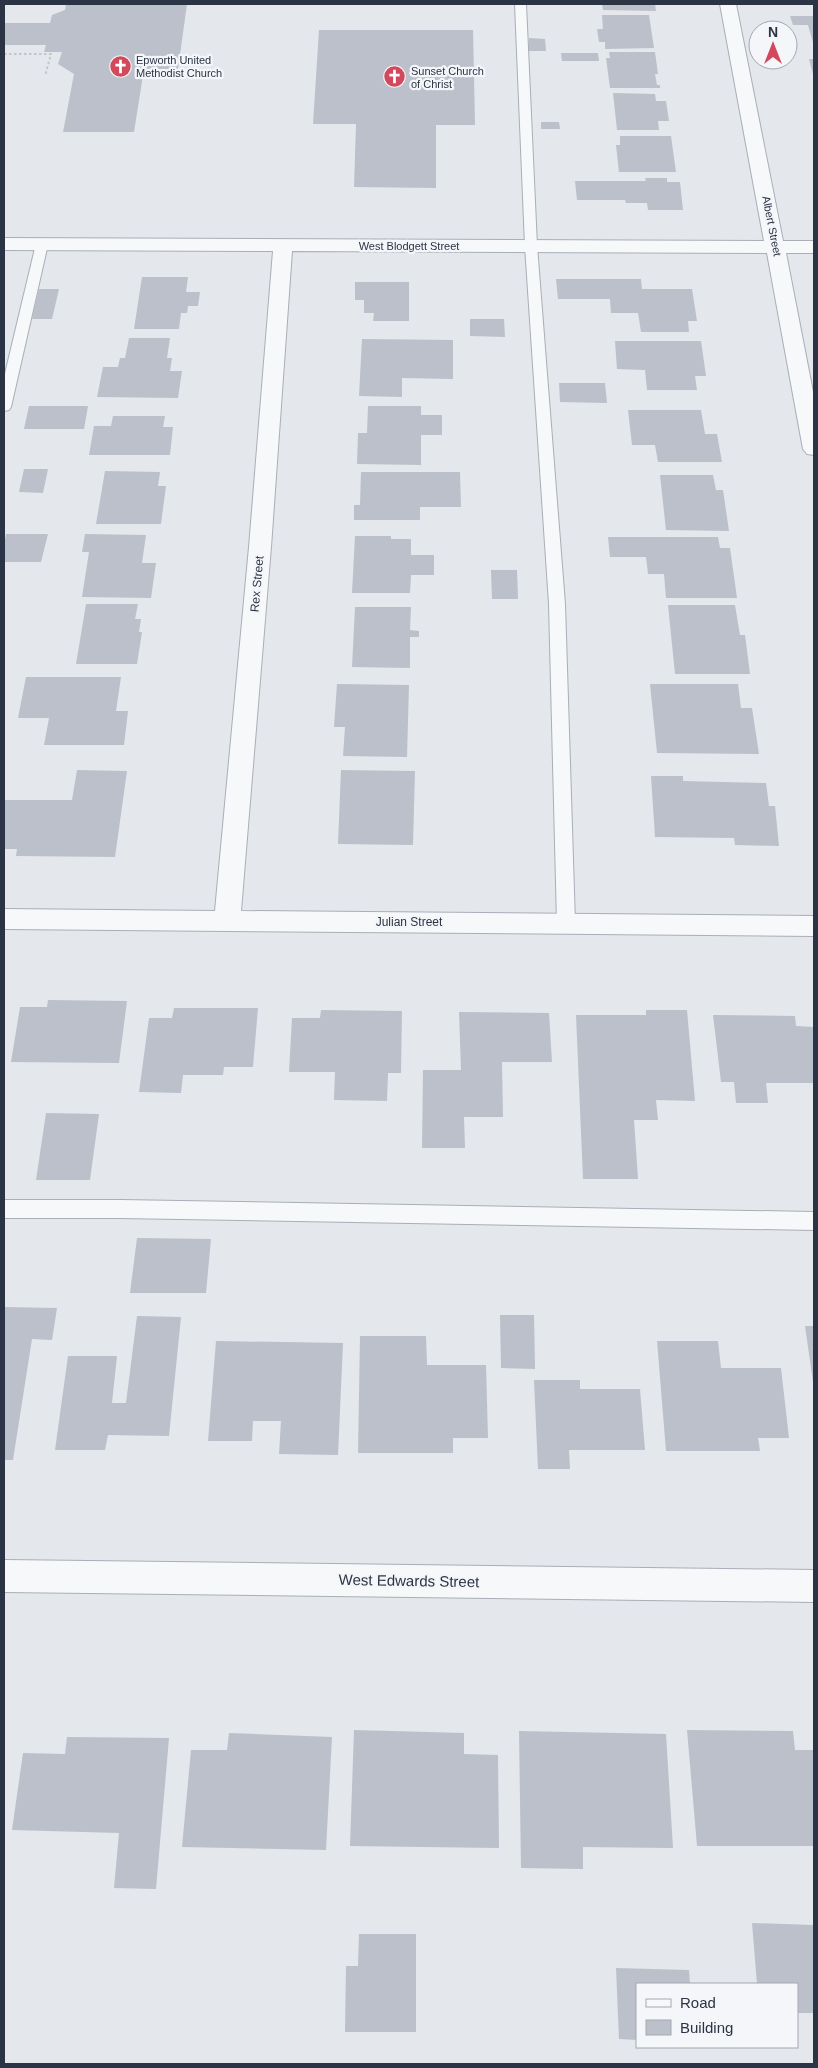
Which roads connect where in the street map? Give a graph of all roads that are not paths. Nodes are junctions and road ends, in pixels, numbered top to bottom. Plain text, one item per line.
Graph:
1 (520, 4) edge
2 (728, 4) edge
3 (4, 244) edge
4 (42, 244) junction
5 (283, 246) junction
6 (531, 246) junction
7 (777, 247) junction
8 (814, 247) edge
9 (4, 407) edge
10 (814, 449) edge
11 (4, 919) edge
12 (227, 921) junction
13 (566, 923) junction
14 (814, 926) edge
15 (4, 1209) edge
16 (814, 1222) edge
17 (4, 1576) edge
18 (814, 1586) edge

1 - 6 lane
2 - 7 street, Albert Street
3 - 4 street, West Blodgett Street
4 - 5 street, West Blodgett Street
4 - 9 lane
5 - 6 street, West Blodgett Street
5 - 12 street, Rex Street
6 - 7 street, West Blodgett Street
6 - 13 lane
7 - 8 street, West Blodgett Street
7 - 10 street, Albert Street
11 - 12 street, Julian Street
12 - 13 street, Julian Street
13 - 14 street, Julian Street
15 - 16 lane
17 - 18 street, West Edwards Street

